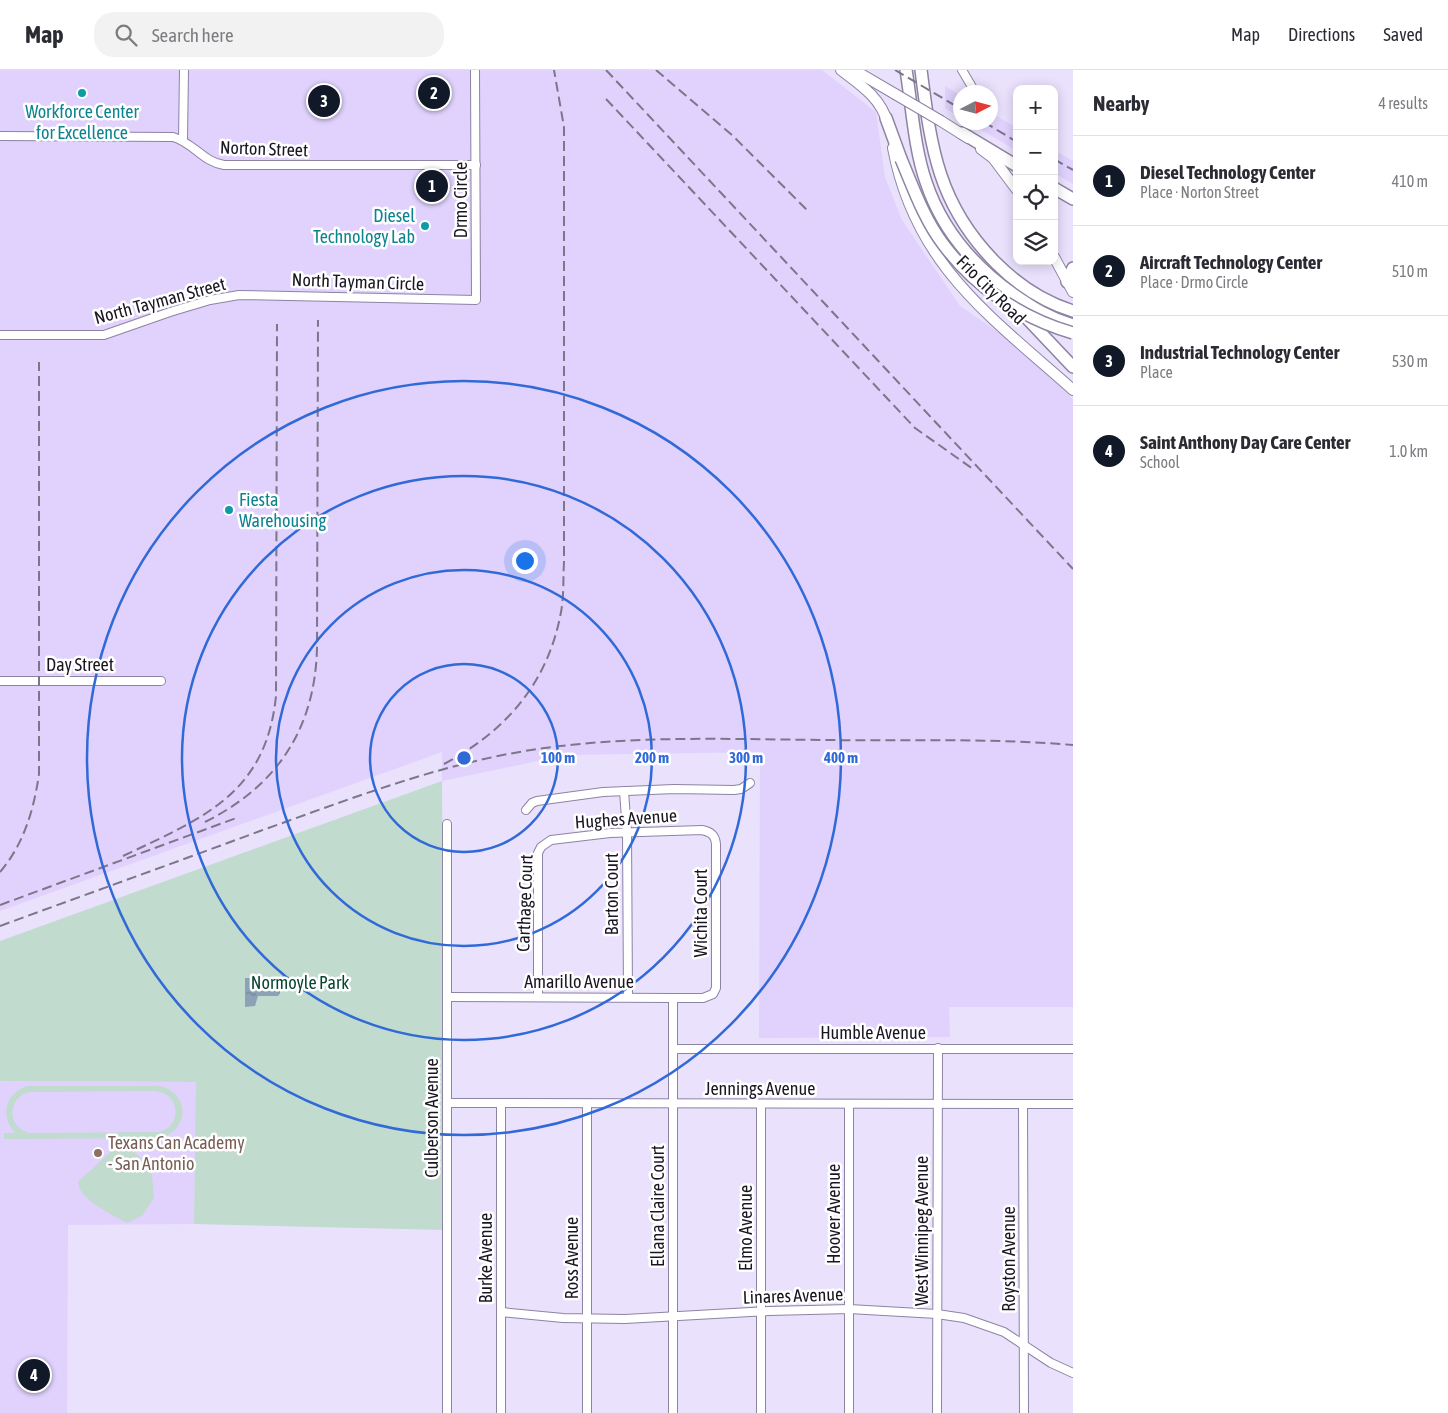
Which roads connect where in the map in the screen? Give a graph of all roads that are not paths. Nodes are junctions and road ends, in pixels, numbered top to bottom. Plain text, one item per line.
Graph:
1 (184, 70) edge
2 (475, 70) edge
3 (841, 70) edge
4 (854, 70) edge
5 (906, 70) edge
6 (921, 70) edge
7 (962, 70) edge
8 (971, 85) edge
9 (892, 92) junction
10 (880, 104) junction
11 (886, 118) junction
12 (962, 133) junction
13 (0, 136) edge
14 (183, 140) junction
15 (1013, 164) edge
16 (476, 165) junction
17 (1013, 185) edge
18 (1058, 190) edge
19 (1073, 199) edge
20 (1058, 265) edge
21 (1073, 268) edge
22 (990, 278) junction
23 (1067, 282) junction
24 (1073, 292) edge
25 (239, 295) joint
26 (476, 300) joint
27 (1072, 310) edge
28 (1073, 325) edge
29 (1073, 333) edge
30 (0, 336) edge
31 (1073, 367) edge
32 (1073, 390) edge
33 (0, 681) edge
34 (161, 681) dead end
35 (750, 782) dead end
36 (624, 791) junction
37 (526, 810) dead end
38 (447, 824) dead end
39 (627, 832) junction
40 (708, 832) joint
41 (546, 842) joint
42 (711, 995) joint
43 (448, 997) junction
44 (538, 997) junction
45 (628, 997) junction
46 (673, 998) junction
47 (938, 1048) junction
48 (673, 1049) junction
49 (1073, 1049) edge
50 (447, 1103) junction
51 (501, 1104) junction
52 (587, 1104) junction
53 (673, 1104) junction
54 (761, 1104) junction
55 (849, 1104) junction
56 (937, 1104) junction
57 (1024, 1104) junction
58 (1073, 1104) edge
59 (849, 1309) junction
60 (501, 1312) junction
61 (761, 1312) junction
62 (937, 1314) junction
63 (673, 1317) junction
64 (587, 1318) junction
65 (1024, 1344) junction
66 (1073, 1373) edge
67 (447, 1413) edge
68 (501, 1413) edge
69 (587, 1413) edge
70 (674, 1413) edge
71 (761, 1413) edge
72 (849, 1413) edge
73 (938, 1413) edge
74 (1024, 1413) edge

1 - 14 street
2 - 16 street, Drmo Circle
3 - 10 main road, Frio City Road
4 - 9 main road
5 - 22 highway
6 - 27 highway
7 - 8 street
9 - 10 main road
9 - 12 main road, bridge
10 - 11 main road, Frio City Road
11 - 29 highway, bridge
11 - 32 main road, Frio City Road
12 - 15 highway
12 - 17 main road
13 - 14 street, Norton Street
14 - 16 street, Norton Street
16 - 26 street, Drmo Circle
18 - 19 highway
20 - 23 main road
21 - 23 highway
22 - 28 highway
22 - 31 highway
23 - 24 main road
25 - 26 street, North Tayman Circle
25 - 30 street, North Tayman Street
33 - 34 street, Day Street
35 - 36 street
36 - 37 street
36 - 39 street, Barton Court
38 - 43 street, Culberson Avenue
39 - 40 street, Hughes Avenue
39 - 41 street, Hughes Avenue
39 - 45 street, Barton Court
40 - 42 street, Wichita Court
41 - 44 street, Carthage Court
42 - 46 street, Amarillo Avenue
43 - 44 street, Amarillo Avenue
43 - 50 street, Culberson Avenue
44 - 45 street, Amarillo Avenue
45 - 46 street, Amarillo Avenue
46 - 48 street, Ellana Claire Court
47 - 48 street, Humble Avenue
47 - 49 street, Humble Avenue
47 - 56 street, West Winnipeg Avenue
48 - 53 street, Ellana Claire Court
50 - 51 street, Jennings Avenue
50 - 67 street, Culberson Avenue
51 - 52 street, Jennings Avenue
51 - 60 street, Burke Avenue
52 - 53 street, Jennings Avenue
52 - 64 street, Ross Avenue
53 - 54 street, Jennings Avenue
53 - 63 street, Ellana Claire Court
54 - 55 street, Jennings Avenue
54 - 61 street, Elmo Avenue
55 - 56 street, Jennings Avenue
55 - 59 street, Hoover Avenue
56 - 57 street, Jennings Avenue
56 - 62 street, West Winnipeg Avenue
57 - 58 street, Jennings Avenue
57 - 65 street, Royston Avenue
59 - 61 street, Linares Avenue
59 - 62 street, Linares Avenue
59 - 72 street, Hoover Avenue
60 - 64 street, Linares Avenue
60 - 68 street, Burke Avenue
61 - 63 street, Linares Avenue
61 - 71 street, Elmo Avenue
62 - 65 street, Linares Avenue
62 - 73 street, West Winnipeg Avenue
63 - 64 street, Linares Avenue
63 - 70 street, Ellana Claire Court
64 - 69 street, Ross Avenue
65 - 66 street, Linares Avenue
65 - 74 street, Royston Avenue

